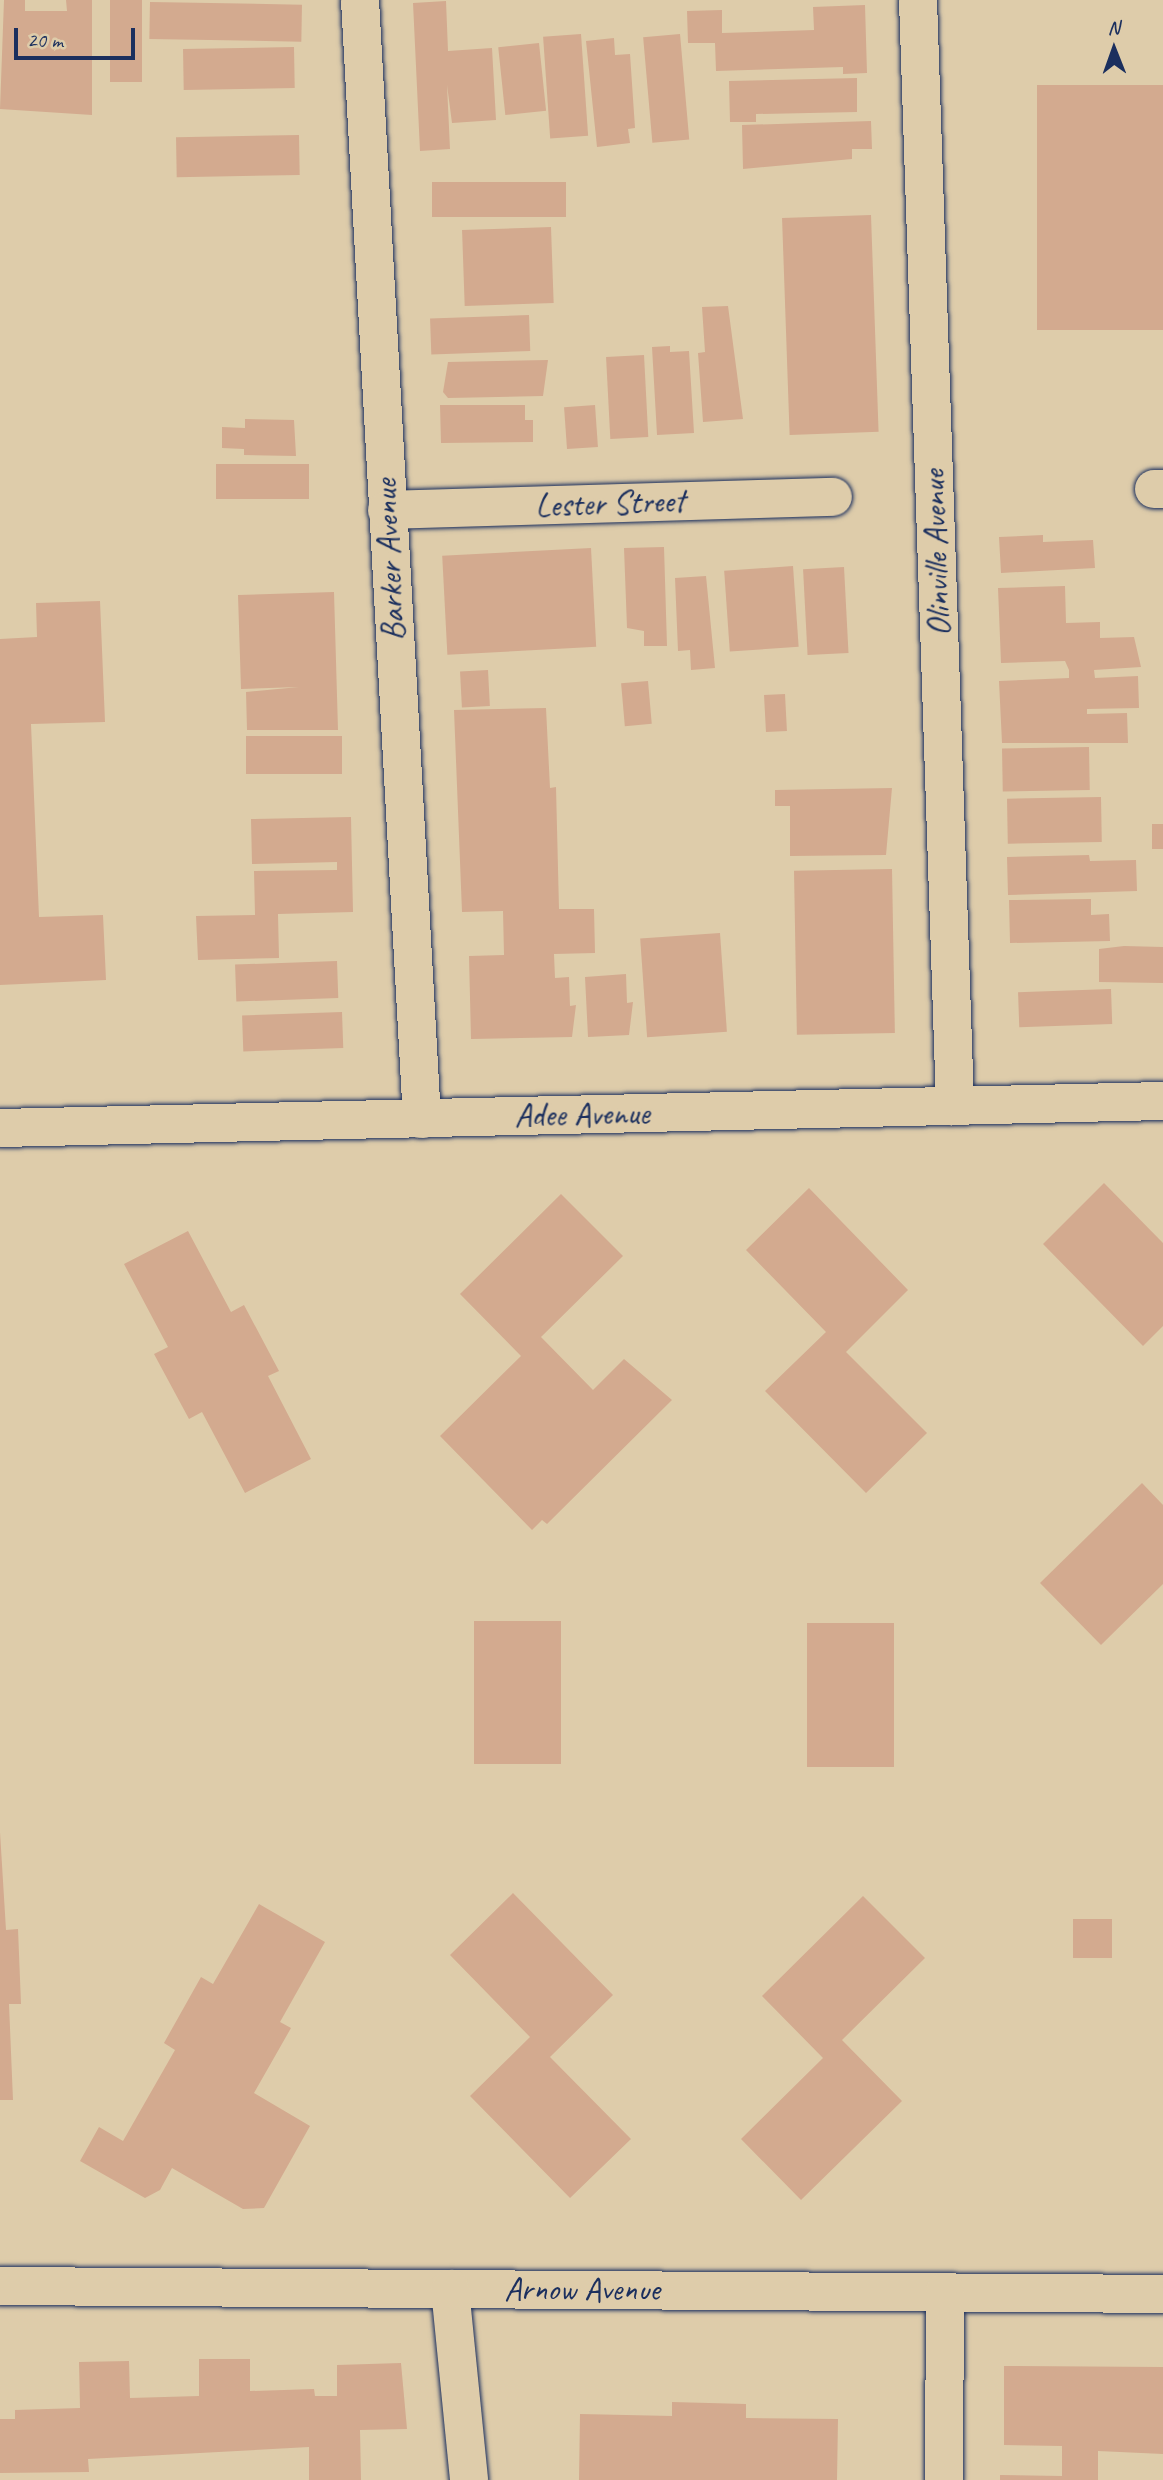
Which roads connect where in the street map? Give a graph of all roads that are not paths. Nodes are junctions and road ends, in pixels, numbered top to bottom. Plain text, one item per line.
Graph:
1 (360, 0) edge
2 (918, 0) edge
3 (832, 497) dead end
4 (387, 510) junction
5 (1163, 1101) edge
6 (955, 1106) junction
7 (422, 1119) junction
8 (0, 1128) edge
9 (0, 2286) edge
10 (450, 2289) junction
11 (945, 2292) junction
12 (1163, 2294) edge
13 (469, 2480) edge
14 (944, 2480) edge

1 - 4 street, Barker Avenue
2 - 6 street, Olinville Avenue
3 - 4 street, Lester Street
4 - 7 street, Barker Avenue
5 - 6 street, Adee Avenue
6 - 7 street, Adee Avenue
7 - 8 street, Adee Avenue
9 - 10 street, Arnow Avenue
10 - 11 street, Arnow Avenue
10 - 13 street
11 - 12 street, Arnow Avenue
11 - 14 street

